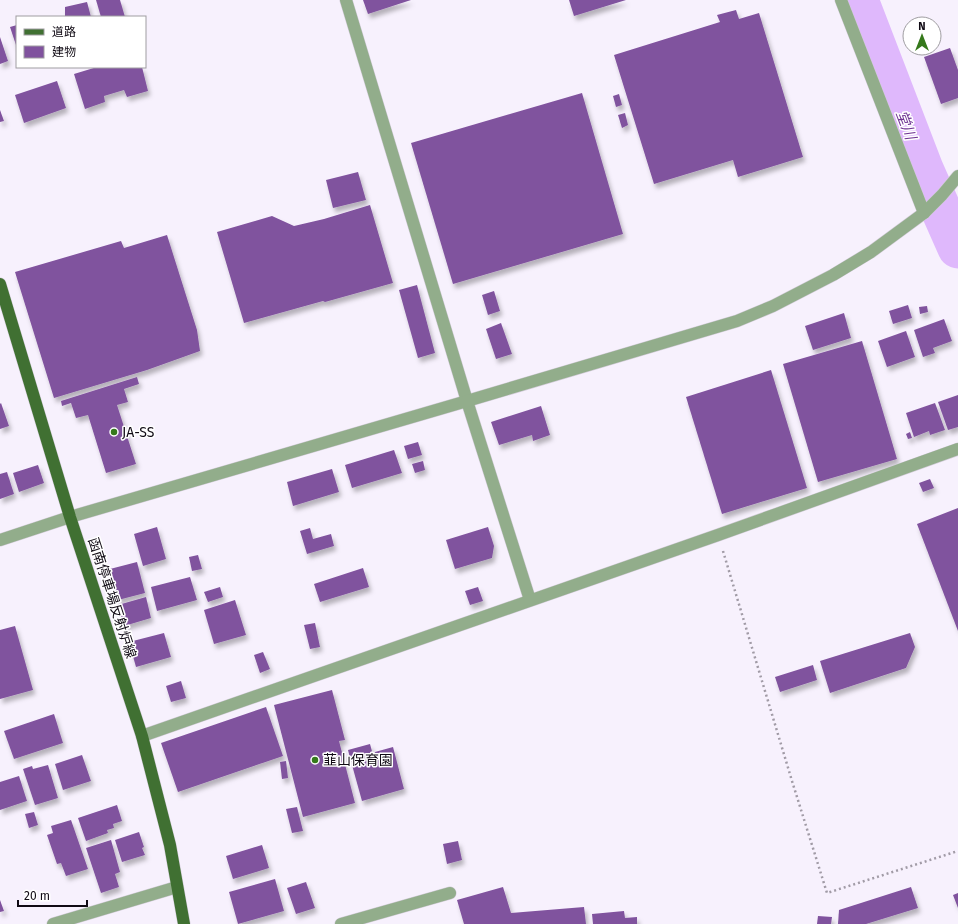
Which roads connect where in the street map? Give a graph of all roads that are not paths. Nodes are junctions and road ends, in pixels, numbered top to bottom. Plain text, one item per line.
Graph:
1 (346, 0) edge
2 (841, 0) edge
3 (958, 176) edge
4 (924, 213) junction
5 (0, 284) edge
6 (467, 401) junction
7 (958, 450) edge
8 (70, 517) junction
9 (0, 540) edge
10 (530, 600) junction
11 (142, 736) junction
12 (177, 887) junction
13 (450, 893) dead end
14 (53, 924) edge
15 (184, 924) edge
16 (341, 924) edge

1 - 6 street
2 - 4 street
3 - 4 street
4 - 6 street
5 - 8 main road, 函南停車場反射炉線
6 - 8 street
6 - 10 street
7 - 10 street
8 - 9 street
8 - 11 main road, 函南停車場反射炉線
10 - 11 street
11 - 12 main road, 函南停車場反射炉線
12 - 14 street
12 - 15 main road, 函南停車場反射炉線
13 - 16 street

